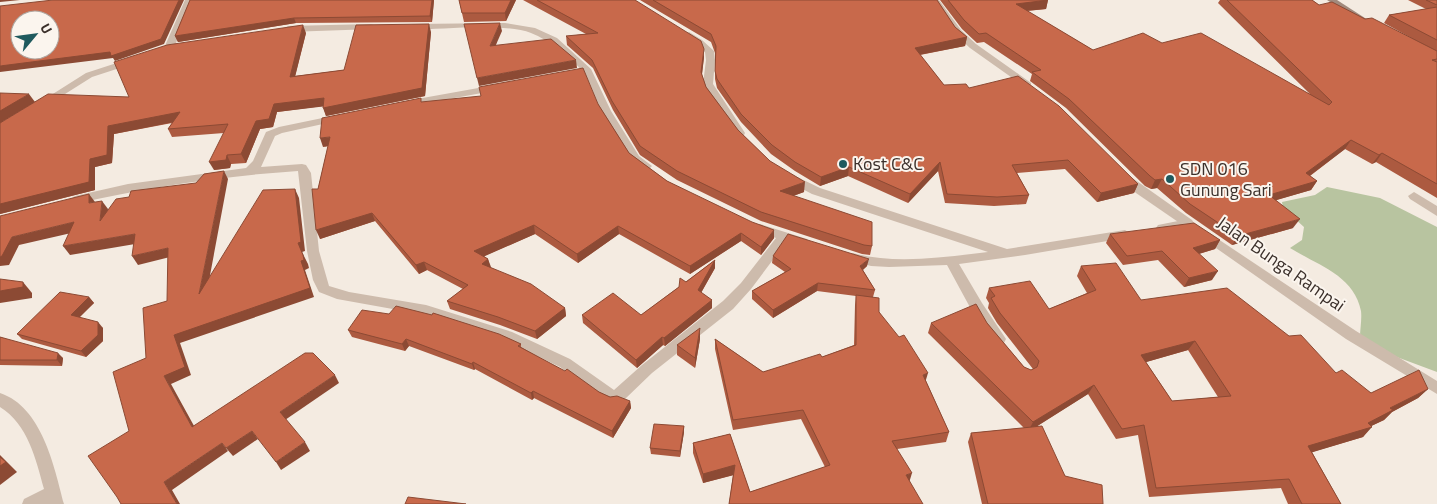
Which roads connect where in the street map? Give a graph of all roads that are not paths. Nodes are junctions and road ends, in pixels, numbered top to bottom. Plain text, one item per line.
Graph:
1 (189, 0) edge
2 (935, 0) edge
3 (1331, 0) edge
4 (1373, 25) edge
5 (380, 27) edge
6 (398, 27) edge
7 (280, 30) edge
8 (683, 32) edge
9 (170, 49) edge
10 (145, 56) edge
11 (510, 85) edge
12 (1035, 90) edge
13 (396, 106) edge
14 (33, 110) edge
15 (351, 115) edge
16 (750, 144) edge
17 (249, 171) junction
18 (1119, 171) edge
19 (785, 174) edge
20 (657, 175) edge
21 (1414, 196) dead end
22 (62, 204) edge
23 (1437, 212) edge
24 (748, 222) edge
25 (1188, 223) junction
26 (784, 236) junction
27 (813, 245) edge
28 (842, 254) edge
29 (1008, 254) junction
30 (951, 260) junction
31 (1008, 350) edge
32 (1437, 388) edge
33 (0, 399) edge
34 (55, 499) edge
35 (30, 504) edge

1 - 9 street
2 - 12 street
3 - 4 street
5 - 7 street
6 - 20 street
8 - 16 street
10 - 14 street
11 - 13 street
15 - 17 street
17 - 22 street
17 - 26 street
18 - 25 street
19 - 29 street, Jalan Bunga Rampai
21 - 23 street
24 - 26 street
25 - 29 street, Jalan Bunga Rampai
25 - 32 street, Jalan Bunga Rampai
26 - 27 street
28 - 30 street
29 - 30 street
30 - 31 street
33 - 34 street
34 - 35 street

